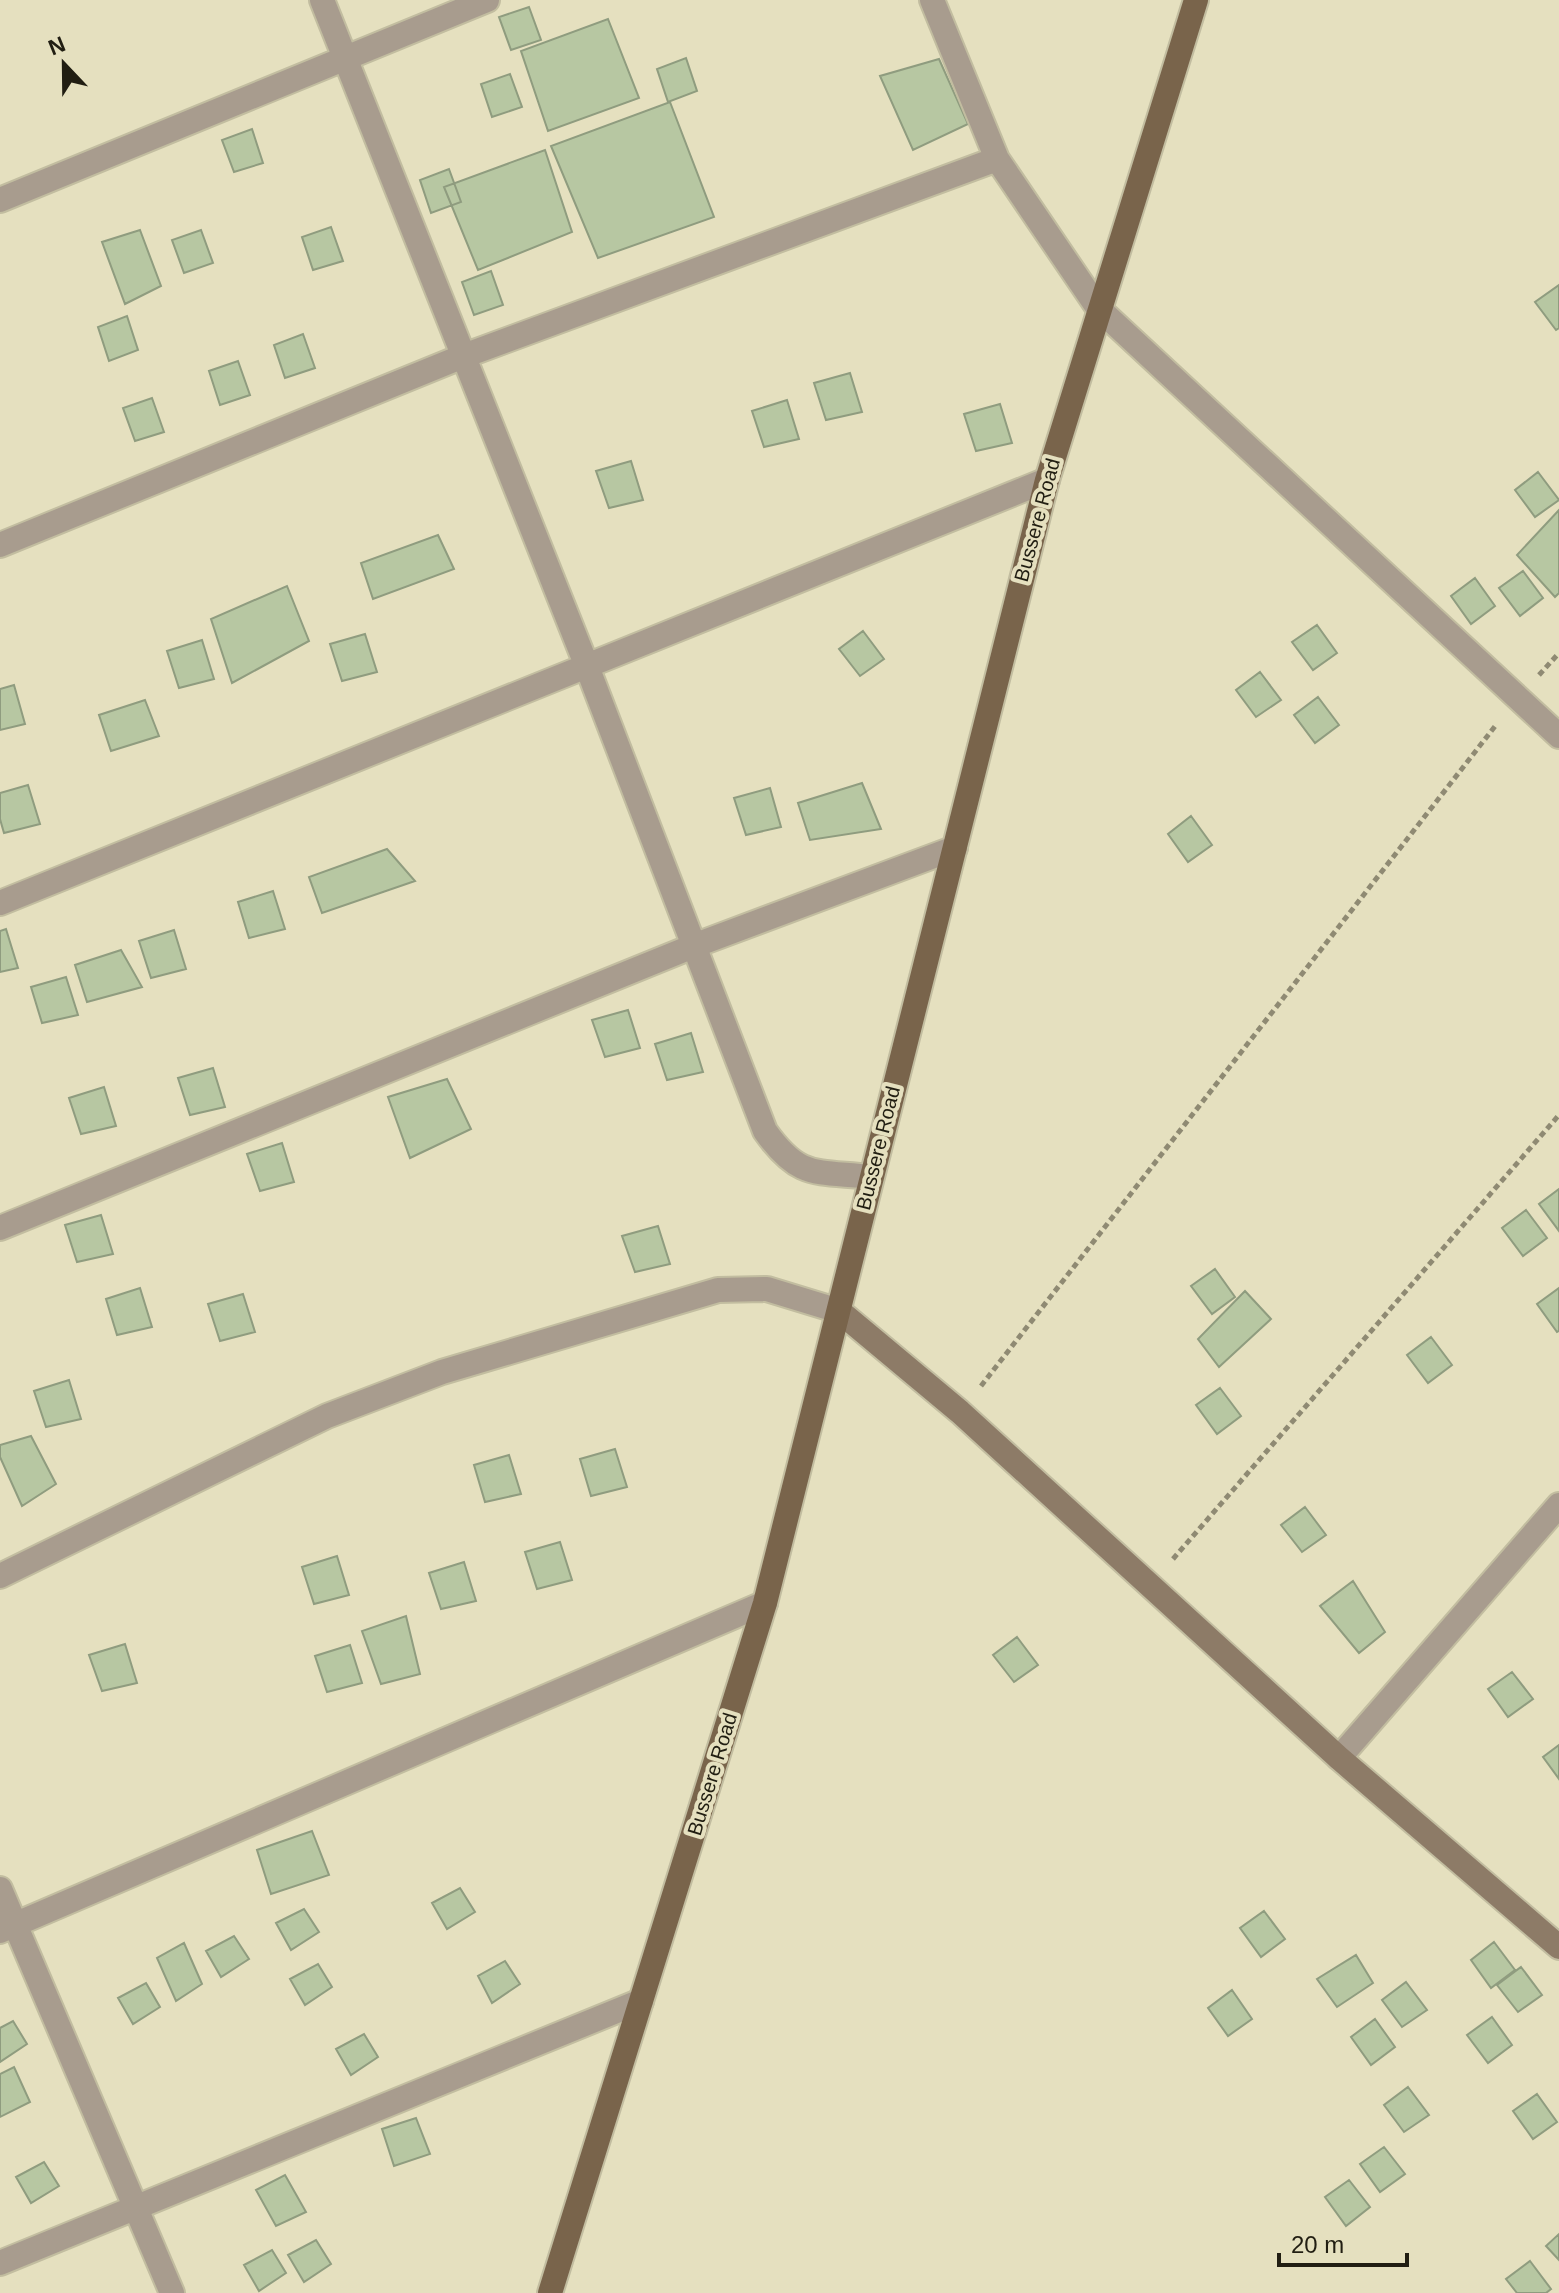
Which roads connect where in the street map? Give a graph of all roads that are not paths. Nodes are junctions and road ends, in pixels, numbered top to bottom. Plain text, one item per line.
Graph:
1 (322, 0) edge
2 (487, 0) edge
3 (932, 0) edge
4 (1196, 0) edge
5 (345, 59) junction
6 (997, 159) junction
7 (0, 200) edge
8 (1098, 308) junction
9 (461, 357) junction
10 (1047, 480) junction
11 (0, 545) edge
12 (586, 664) junction
13 (1559, 736) edge
14 (955, 848) junction
15 (0, 903) edge
16 (696, 945) junction
17 (870, 1177) junction
18 (0, 1228) edge
19 (839, 1311) junction
20 (1559, 1505) edge
21 (0, 1576) edge
22 (765, 1603) junction
23 (1339, 1758) junction
24 (0, 1889) edge
25 (8, 1928) edge
26 (1559, 1947) edge
27 (641, 2001) junction
28 (137, 2204) junction
29 (0, 2263) edge
30 (172, 2293) edge
31 (550, 2293) edge

1 - 5 street
2 - 5 street
3 - 6 street
4 - 8 main road, Bussere Road
5 - 7 street
5 - 9 street
6 - 8 street
6 - 9 street
8 - 10 main road, Bussere Road
8 - 13 street
9 - 11 street
9 - 12 street
10 - 12 street
10 - 14 main road, Bussere Road
12 - 15 street
12 - 16 street
14 - 16 street
14 - 17 main road, Bussere Road
16 - 17 street
16 - 18 street
17 - 19 main road, Bussere Road
19 - 21 street
19 - 22 main road, Bussere Road
19 - 23 street
20 - 23 street
22 - 25 street
22 - 27 main road, Bussere Road
23 - 26 street
24 - 25 street
25 - 28 street
27 - 28 street
27 - 31 main road, Bussere Road
28 - 29 street
28 - 30 street

